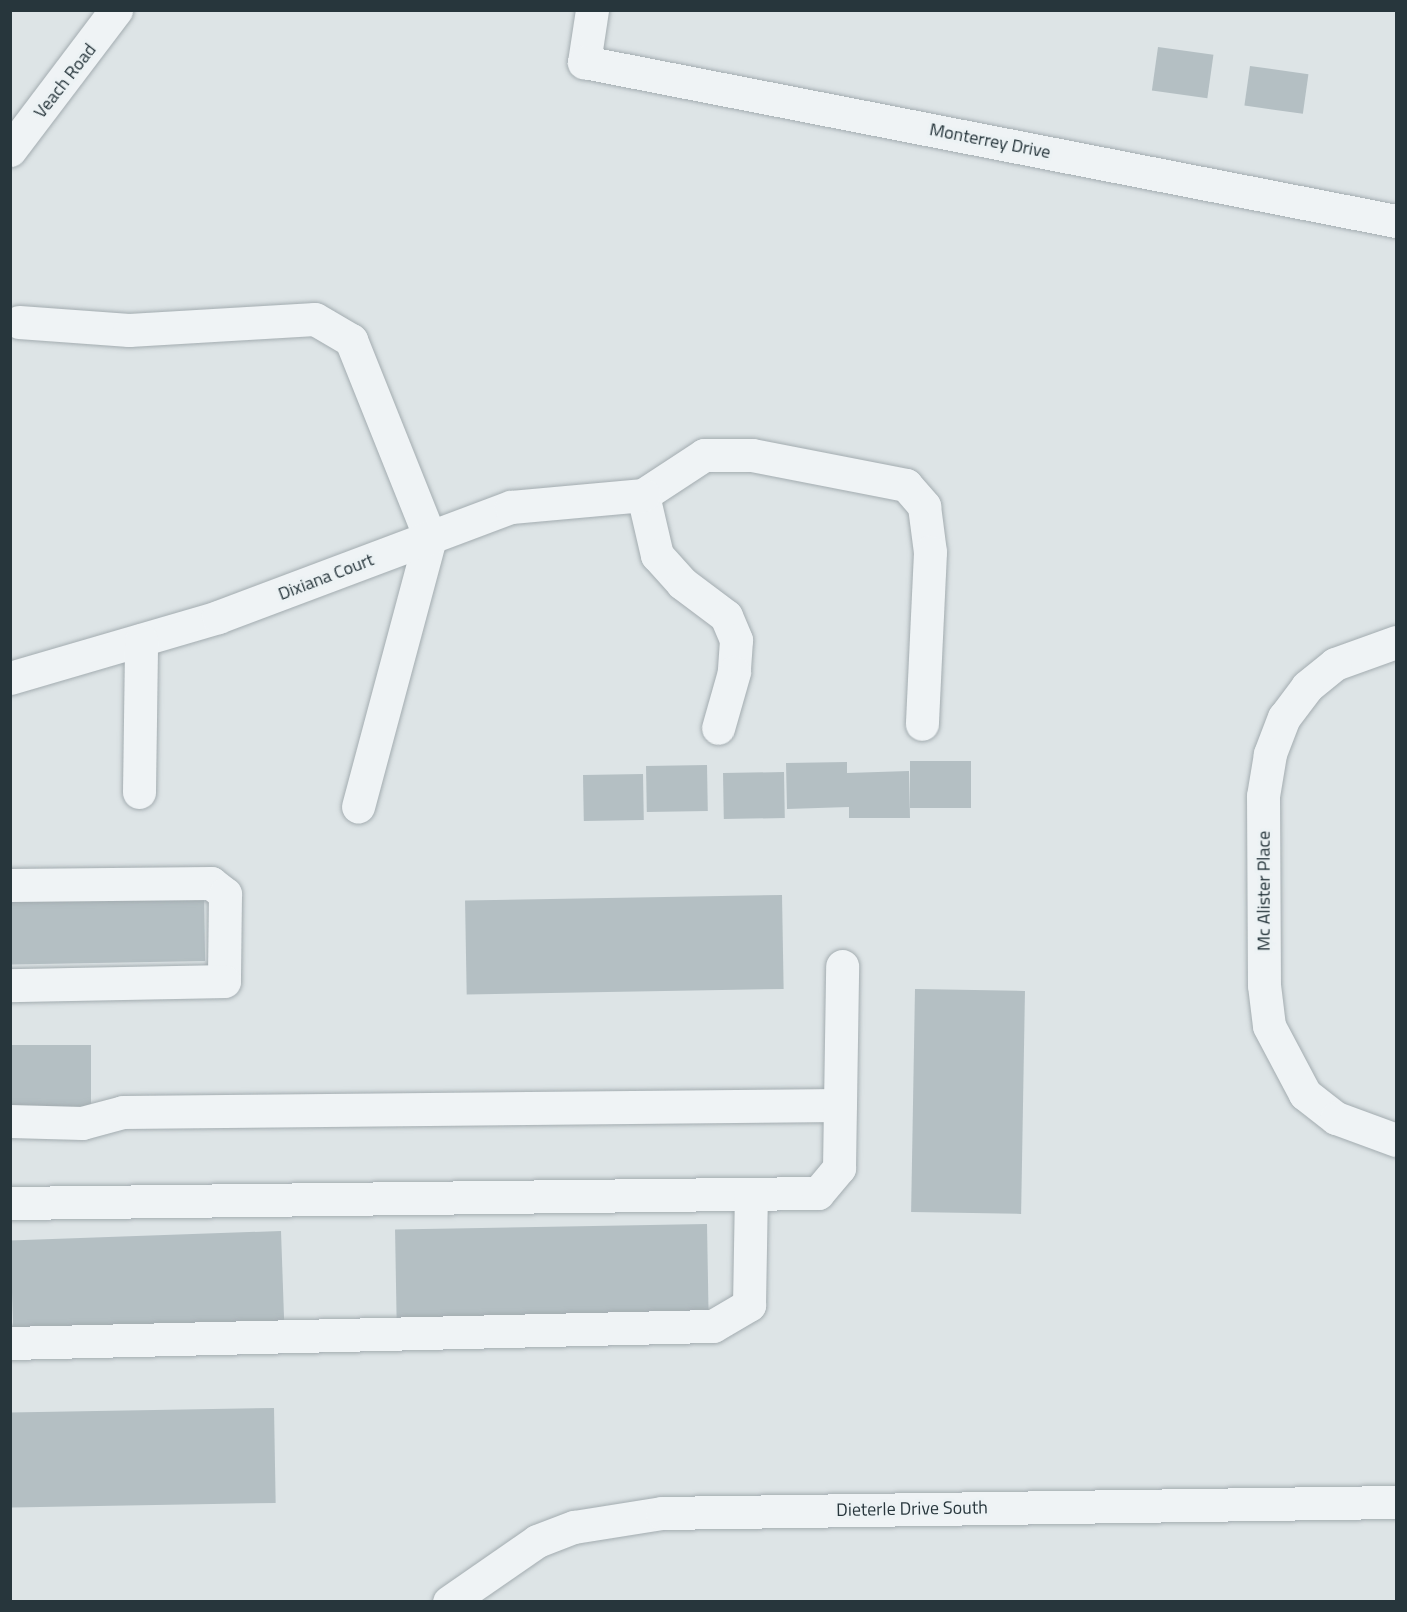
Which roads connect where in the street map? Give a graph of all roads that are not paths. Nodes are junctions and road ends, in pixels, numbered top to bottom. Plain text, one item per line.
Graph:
1 (116, 10) edge
2 (592, 10) edge
3 (13, 142) edge
4 (1396, 220) edge
5 (19, 322) dead end
6 (644, 495) junction
7 (430, 538) junction
8 (141, 640) junction
9 (1396, 642) edge
10 (10, 678) edge
11 (922, 724) dead end
12 (718, 728) dead end
13 (139, 792) dead end
14 (358, 806) dead end
15 (10, 885) edge
16 (842, 966) dead end
17 (10, 985) edge
18 (840, 1105) junction
19 (10, 1122) edge
20 (1396, 1140) edge
21 (752, 1194) junction
22 (10, 1203) edge
23 (10, 1343) edge
24 (1396, 1502) edge
25 (449, 1602) edge

1 - 3 street, Veach Road
2 - 4 street, Monterrey Drive
5 - 7 street
6 - 7 street, Dixiana Court
6 - 11 street
6 - 12 street
7 - 8 street, Dixiana Court
7 - 14 street
8 - 10 street, Dixiana Court
8 - 13 street
9 - 20 street, Mc Alister Place
15 - 17 street
16 - 18 street
18 - 19 street
18 - 21 street
21 - 22 street
21 - 23 street
24 - 25 street, Dieterle Drive South

